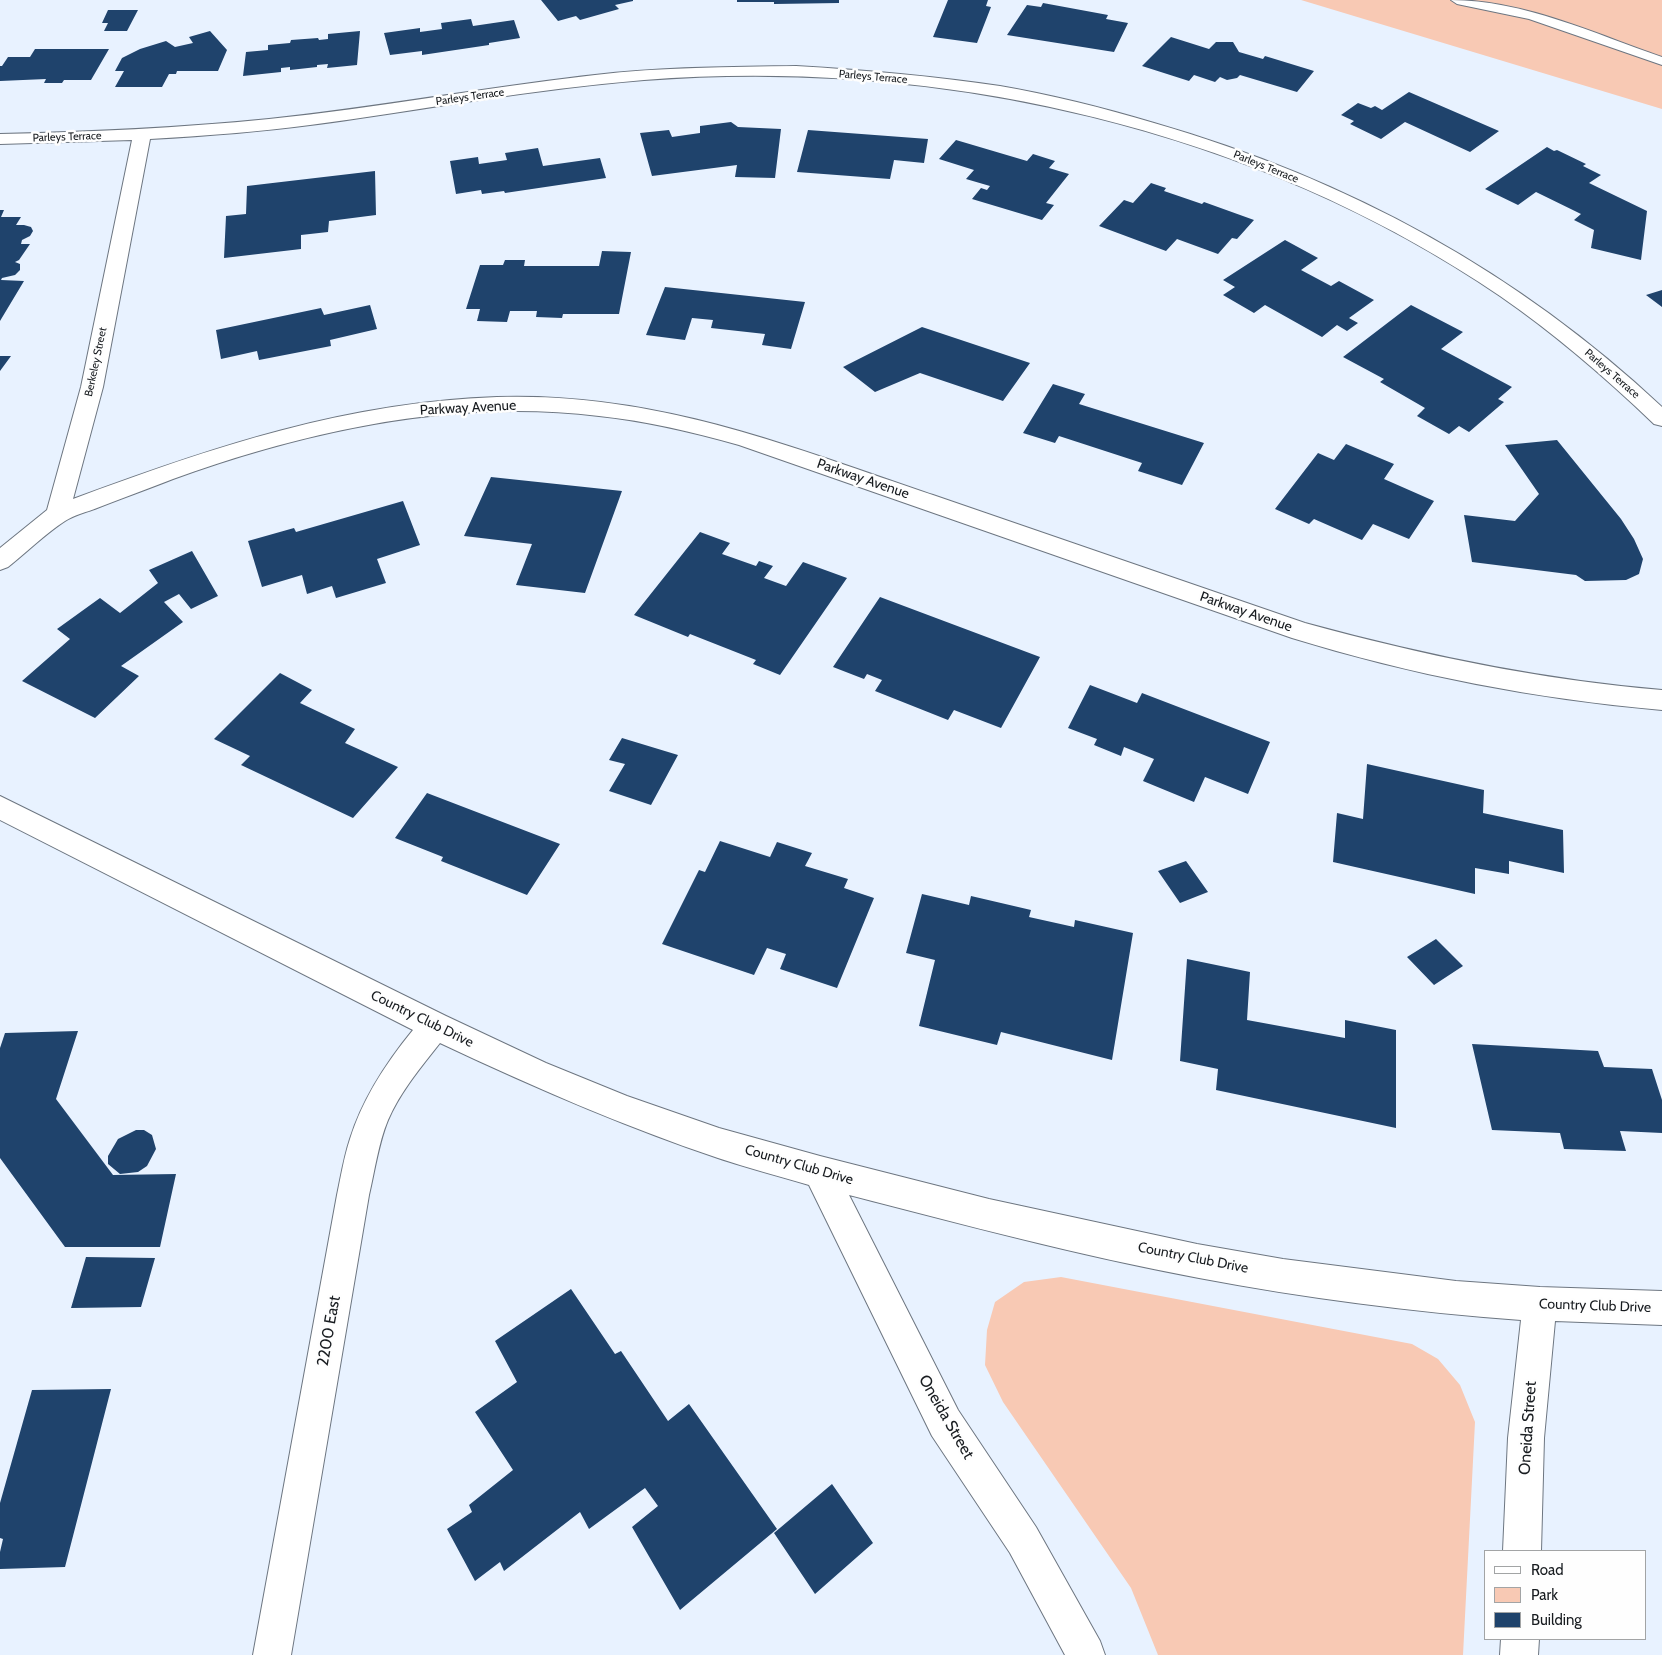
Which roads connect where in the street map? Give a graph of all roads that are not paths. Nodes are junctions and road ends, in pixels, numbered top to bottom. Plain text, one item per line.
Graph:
1 (1457, 0) edge
2 (1662, 61) edge
3 (142, 135) junction
4 (0, 139) edge
5 (1662, 419) edge
6 (58, 514) junction
7 (0, 561) edge
8 (1662, 700) edge
9 (0, 807) edge
10 (435, 1026) junction
11 (820, 1172) junction
12 (1540, 1304) junction
13 (1662, 1308) edge
14 (1522, 1550) edge
15 (1520, 1640) edge
16 (272, 1655) edge
17 (1086, 1655) edge
18 (1520, 1655) edge

1 - 2 lane
3 - 4 street, Parleys Terrace
3 - 5 street, Parleys Terrace
3 - 6 street, Berkeley Street
6 - 7 street
6 - 8 street, Parkway Avenue
9 - 10 street, Country Club Drive
10 - 11 street, Country Club Drive
10 - 16 street, 2200 East
11 - 12 street, Country Club Drive
11 - 17 street, Oneida Street
12 - 13 street, Country Club Drive
12 - 14 street, Oneida Street
15 - 18 street

